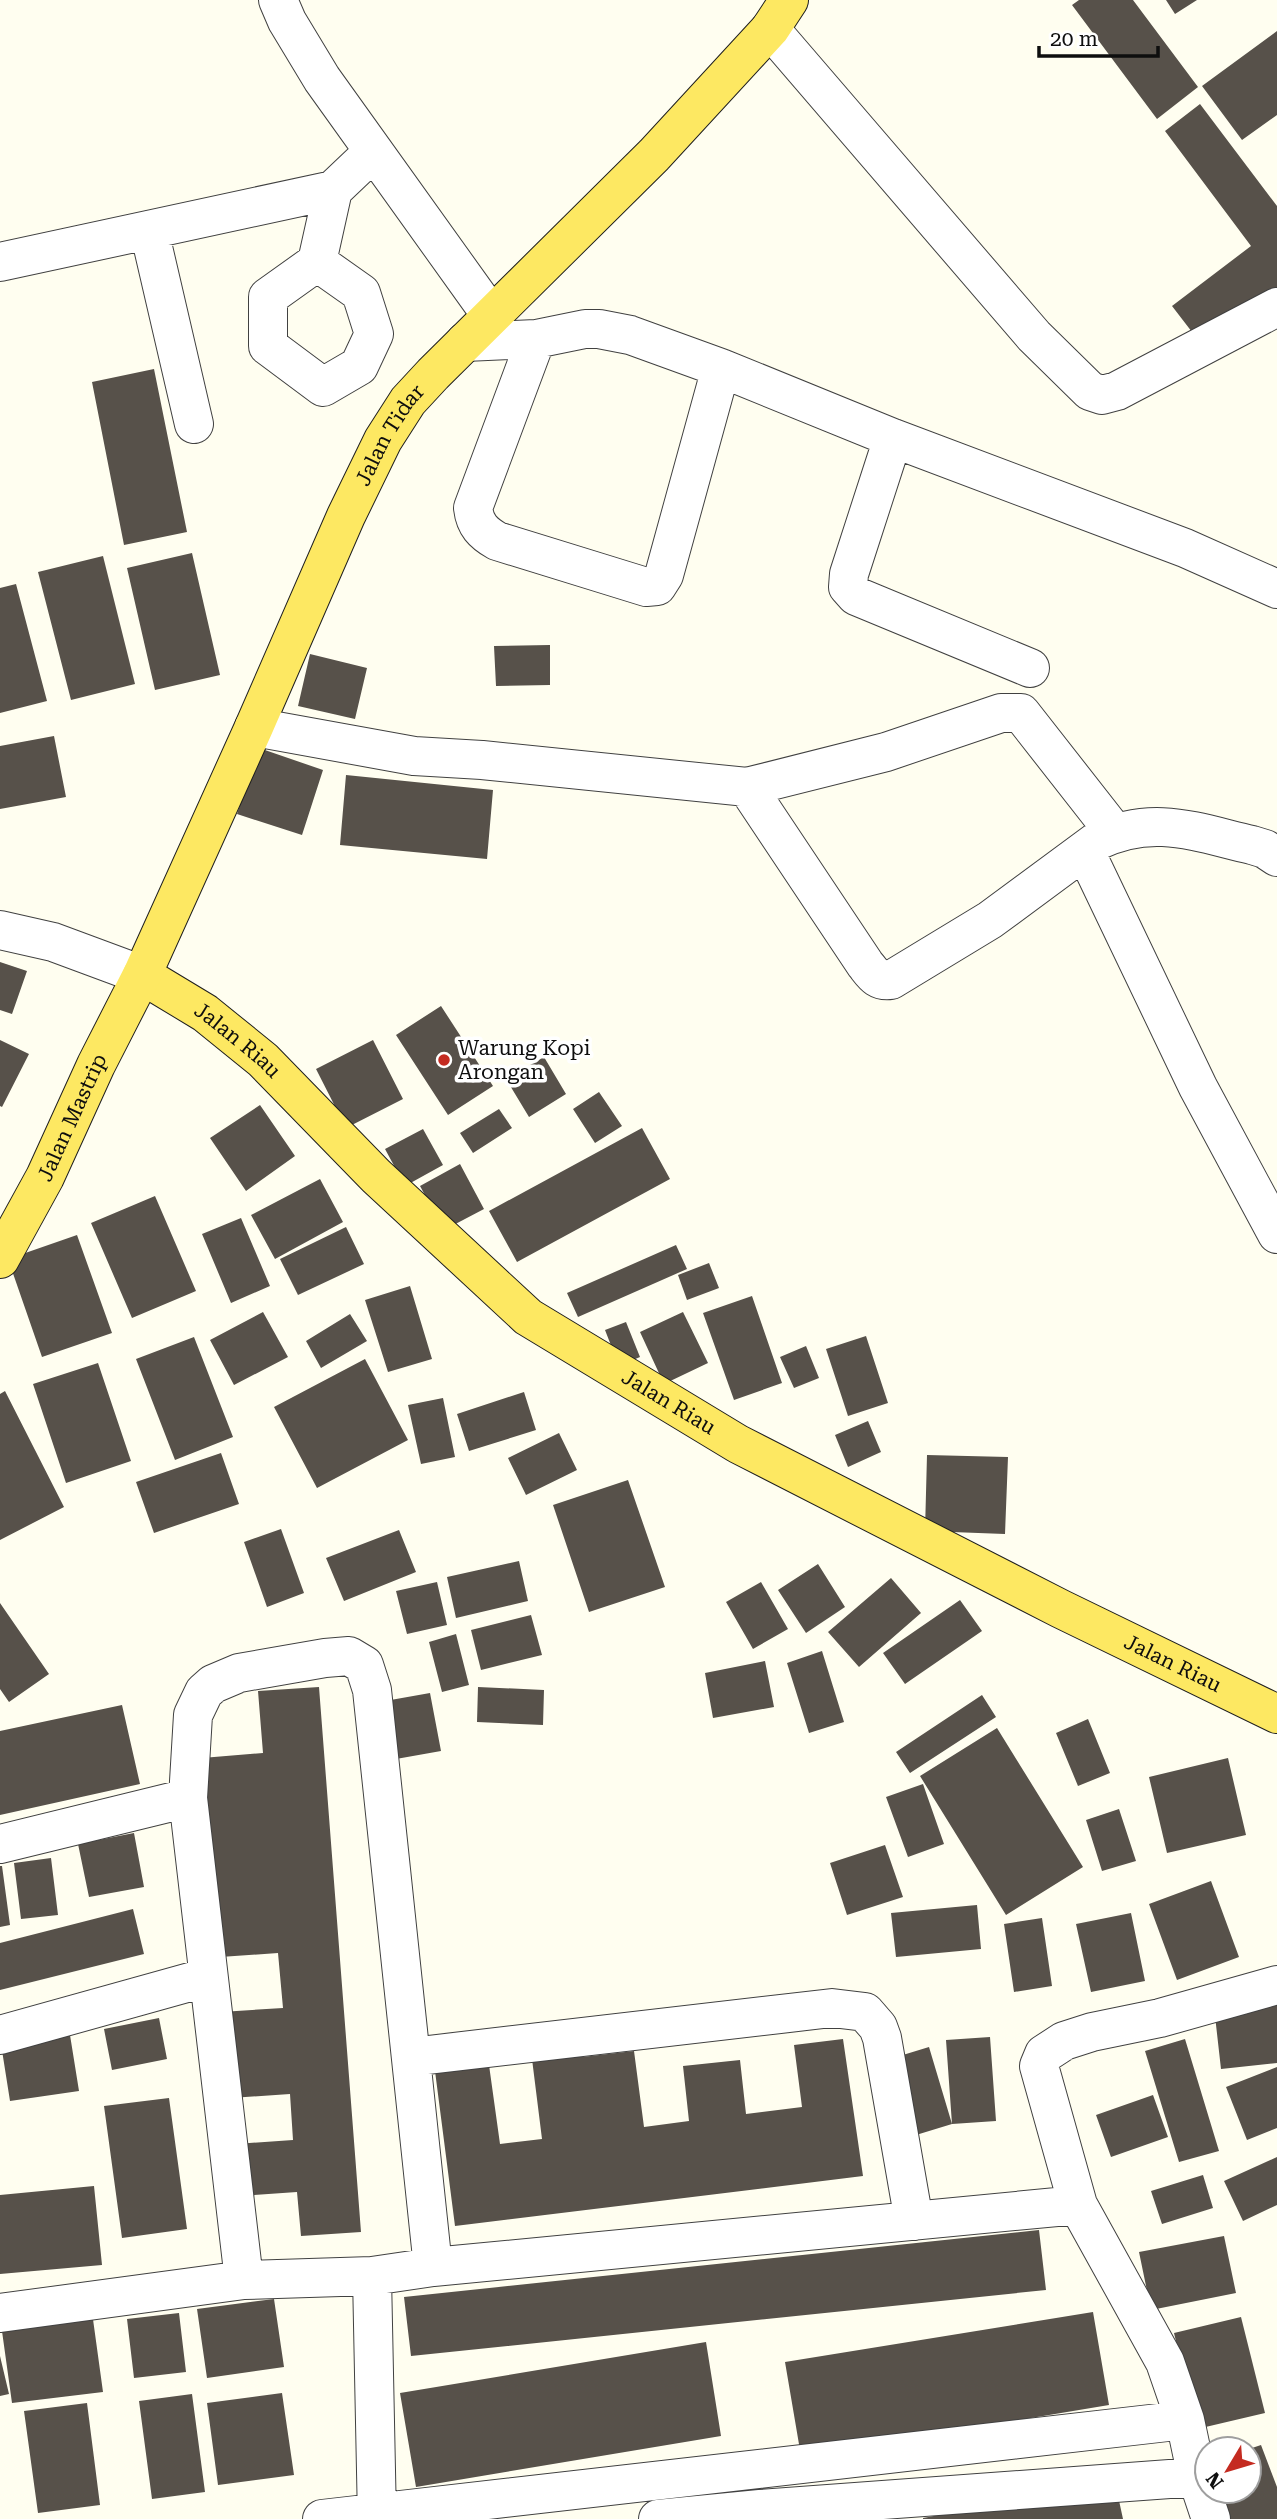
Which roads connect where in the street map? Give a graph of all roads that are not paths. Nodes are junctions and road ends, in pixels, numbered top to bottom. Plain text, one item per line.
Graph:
1 (278, 0) edge
2 (779, 15) edge
3 (373, 152) junction
4 (333, 190) junction
5 (149, 230) junction
6 (0, 262) edge
7 (317, 262) dead end
8 (1277, 307) edge
9 (478, 328) junction
10 (536, 340) junction
11 (721, 368) junction
12 (194, 424) dead end
13 (893, 438) junction
14 (1277, 589) edge
15 (1030, 668) dead end
16 (254, 727) junction
17 (747, 787) junction
18 (1100, 842) junction
19 (1277, 857) edge
20 (0, 930) edge
21 (142, 975) junction
22 (1277, 1234) edge
23 (0, 1259) edge
24 (1277, 1714) edge
25 (188, 1798) junction
26 (0, 1844) edge
27 (208, 1977) junction
28 (1277, 1985) edge
29 (0, 2035) edge
30 (411, 2057) junction
31 (1078, 2205) junction
32 (914, 2221) junction
33 (433, 2267) junction
34 (372, 2276) junction
35 (244, 2280) junction
36 (0, 2313) edge
37 (1185, 2420) junction
38 (1193, 2458) edge
39 (755, 2470) junction
40 (1193, 2477) edge
41 (760, 2509) junction
42 (377, 2515) edge
43 (322, 2519) edge
44 (658, 2519) edge

1 - 3 street
2 - 8 street
2 - 9 main road, Jalan Tidar
3 - 4 street
3 - 9 street
4 - 5 street
4 - 7 street
5 - 6 street
5 - 12 street
9 - 10 street
9 - 16 main road, Jalan Tidar
10 - 11 street
10 - 11 street
11 - 13 street
13 - 14 street
13 - 15 street
16 - 17 street
16 - 21 main road, Jalan Tidar
17 - 18 street
17 - 18 street
18 - 19 street
18 - 22 street
20 - 21 street
21 - 23 main road, Jalan Mastrip
21 - 24 main road, Jalan Riau
25 - 26 street
25 - 27 street
25 - 30 street
27 - 29 street
27 - 35 street
28 - 31 street
30 - 32 street
30 - 33 street
31 - 32 street
31 - 37 street
32 - 33 street
33 - 34 street
34 - 35 street
34 - 42 street
35 - 36 street
37 - 38 street
37 - 39 street
39 - 41 street
39 - 42 street
40 - 41 street
41 - 44 street
42 - 43 street

